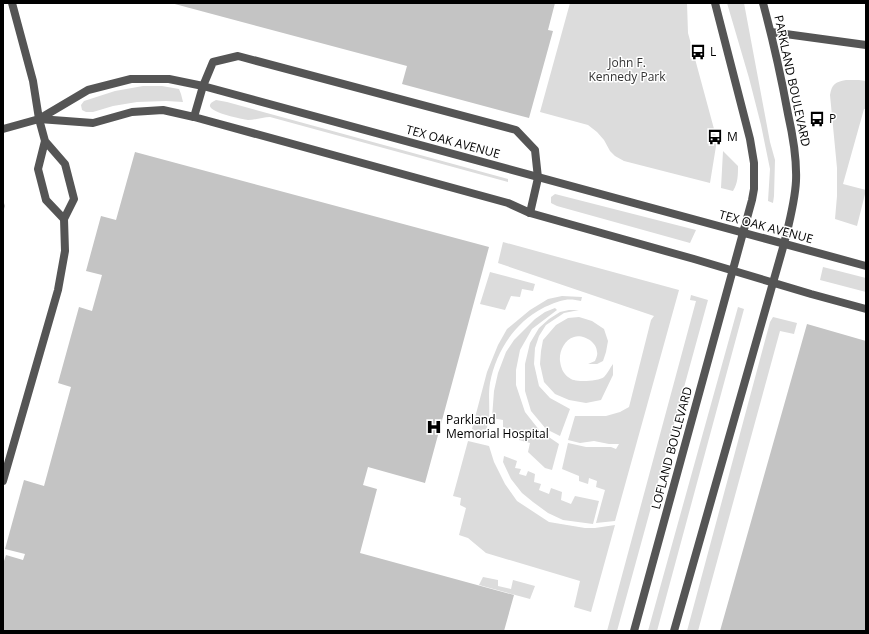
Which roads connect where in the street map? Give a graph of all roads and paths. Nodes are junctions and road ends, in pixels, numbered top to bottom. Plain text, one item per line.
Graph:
1 (12, 3) edge
2 (715, 3) edge
3 (762, 3) edge
4 (770, 32) junction
5 (866, 45) edge
6 (203, 86) junction
7 (194, 117) junction
8 (39, 120) junction
9 (3, 129) edge
10 (45, 141) junction
11 (538, 178) junction
12 (530, 213) junction
13 (64, 219) junction
14 (743, 233) junction
15 (784, 244) junction
16 (866, 266) edge
17 (733, 271) junction
18 (773, 282) junction
19 (866, 309) edge
20 (3, 481) edge
21 (634, 631) edge
22 (674, 631) edge

1 - 8 street
2 - 14 street
3 - 4 street, PARKLAND BOULEVARD
4 - 5 street
4 - 15 street, PARKLAND BOULEVARD
6 - 7 street
6 - 8 street, TEX OAK AVENUE
6 - 11 street, TEX OAK AVENUE
6 - 11 street
7 - 8 street, TEX OAK AVENUE
7 - 12 street, TEX OAK AVENUE
8 - 9 street, TEX OAK AVENUE
8 - 10 street
10 - 13 street
10 - 13 street
11 - 12 street
11 - 14 street, TEX OAK AVENUE
12 - 17 street, TEX OAK AVENUE
13 - 20 street
14 - 15 street, TEX OAK AVENUE
14 - 17 street
15 - 16 street, TEX OAK AVENUE
15 - 18 street, PARKLAND BOULEVARD
17 - 18 street, TEX OAK AVENUE
17 - 21 street, LOFLAND BOULEVARD
18 - 19 street, TEX OAK AVENUE
18 - 22 street

